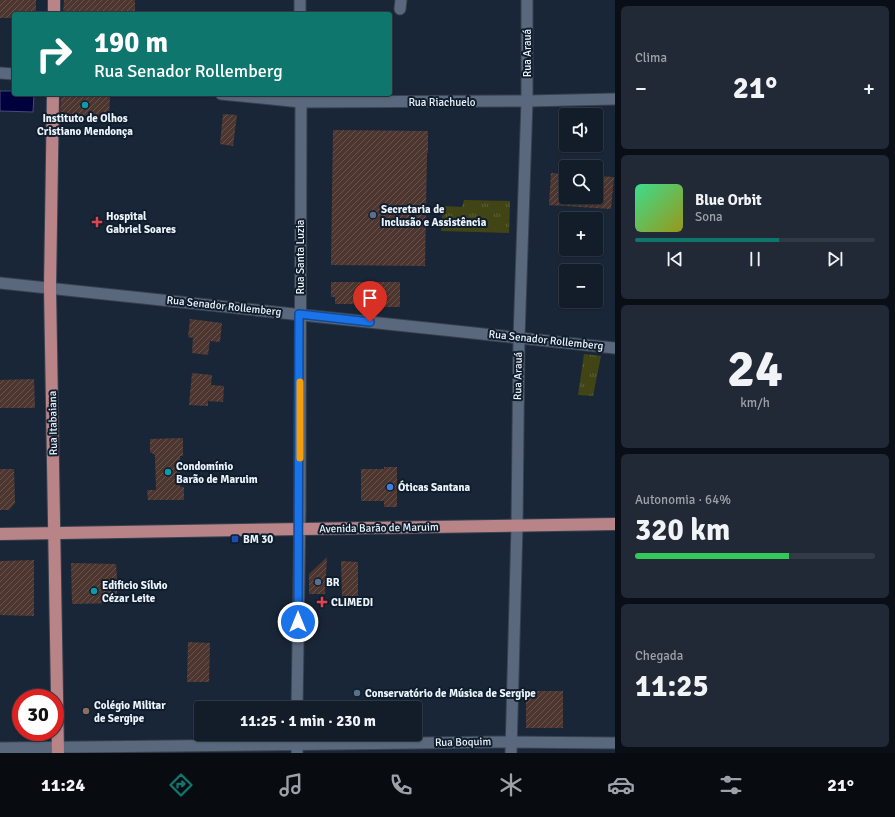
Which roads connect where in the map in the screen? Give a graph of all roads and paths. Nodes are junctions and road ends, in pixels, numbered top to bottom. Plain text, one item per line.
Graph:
1 (54, 0) edge
2 (300, 0) edge
3 (527, 0) edge
4 (54, 12) edge
5 (300, 12) edge
6 (0, 73) edge
7 (12, 74) edge
8 (53, 96) edge
9 (260, 96) edge
10 (300, 98) edge
11 (615, 99) edge
12 (527, 101) junction
13 (0, 283) edge
14 (50, 288) junction
15 (299, 314) junction
16 (519, 338) junction
17 (615, 348) edge
18 (615, 524) edge
19 (517, 525) junction
20 (299, 529) junction
21 (54, 533) junction
22 (0, 534) edge
23 (297, 701) edge
24 (512, 742) junction
25 (615, 743) edge
26 (297, 744) edge
27 (0, 748) edge
28 (58, 750) edge
29 (511, 753) edge

1 - 4 main road
2 - 5 street
3 - 12 street, Rua Arauá
6 - 7 street
8 - 14 main road, Rua Itabaiana
9 - 10 street, Rua Riachuelo
10 - 12 street, Rua Riachuelo
10 - 15 street, Rua Santa Luzia
11 - 12 street, Rua Riachuelo
12 - 16 street, Rua Arauá
13 - 14 street, Rua Senador Rollemberg
14 - 15 street, Rua Senador Rollemberg
14 - 21 main road, Rua Itabaiana
15 - 16 street, Rua Senador Rollemberg
15 - 20 street, Rua Santa Luzia
16 - 17 street, Rua Senador Rollemberg
16 - 19 street, Rua Arauá
18 - 19 main road, Avenida Barão de Maruim
19 - 20 main road, Avenida Barão de Maruim
19 - 24 street, Rua Arauá
20 - 21 main road, Avenida Barão de Maruim
20 - 23 street, Rua Santa Luzia
21 - 22 main road, Avenida Barão de Maruim
21 - 28 main road, Rua Itabaiana
24 - 25 street, Rua Boquim
24 - 26 street, Rua Boquim
24 - 29 street, Rua Arauá
26 - 28 street, Rua Boquim
27 - 28 street, Rua Boquim

